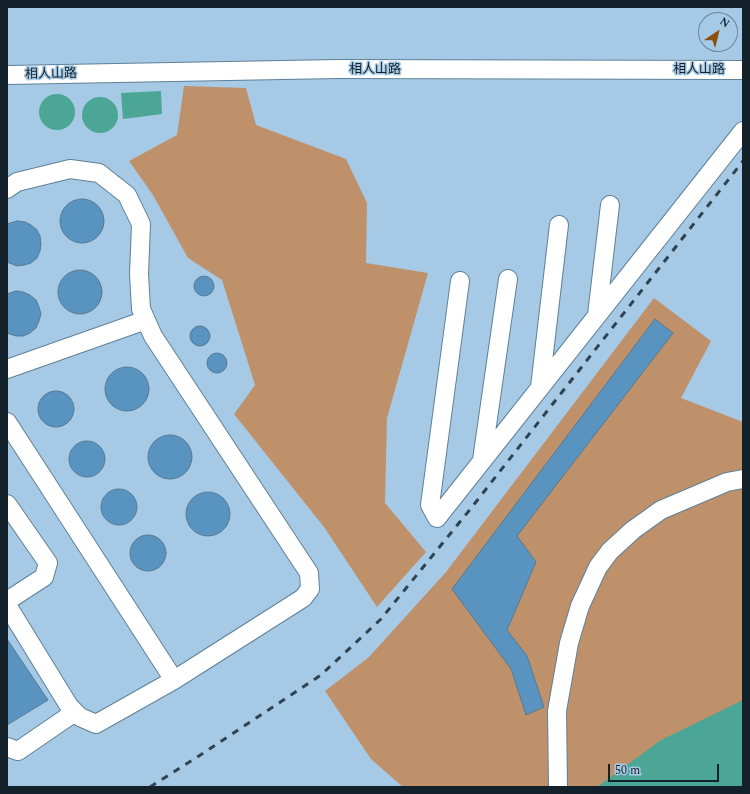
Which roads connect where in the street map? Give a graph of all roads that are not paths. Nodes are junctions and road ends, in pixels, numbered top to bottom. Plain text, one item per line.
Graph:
1 (743, 70) edge
2 (7, 75) edge
3 (743, 131) edge
4 (7, 189) edge
5 (610, 205) dead end
6 (558, 225) dead end
7 (508, 279) dead end
8 (460, 281) dead end
9 (597, 315) junction
10 (146, 320) junction
11 (7, 369) edge
12 (540, 387) junction
13 (7, 422) edge
14 (482, 461) junction
15 (743, 479) edge
16 (7, 504) edge
17 (7, 601) edge
18 (7, 605) edge
19 (174, 680) junction
20 (75, 712) junction
21 (7, 747) edge
22 (558, 787) edge

1 - 2 street, 相人山路
3 - 9 street
4 - 10 street
5 - 9 street
6 - 12 street
7 - 14 street
8 - 14 street
9 - 12 street
10 - 11 street
10 - 19 street
12 - 14 street
13 - 19 street
15 - 22 street
16 - 17 street
18 - 20 street
19 - 20 street
20 - 21 street

